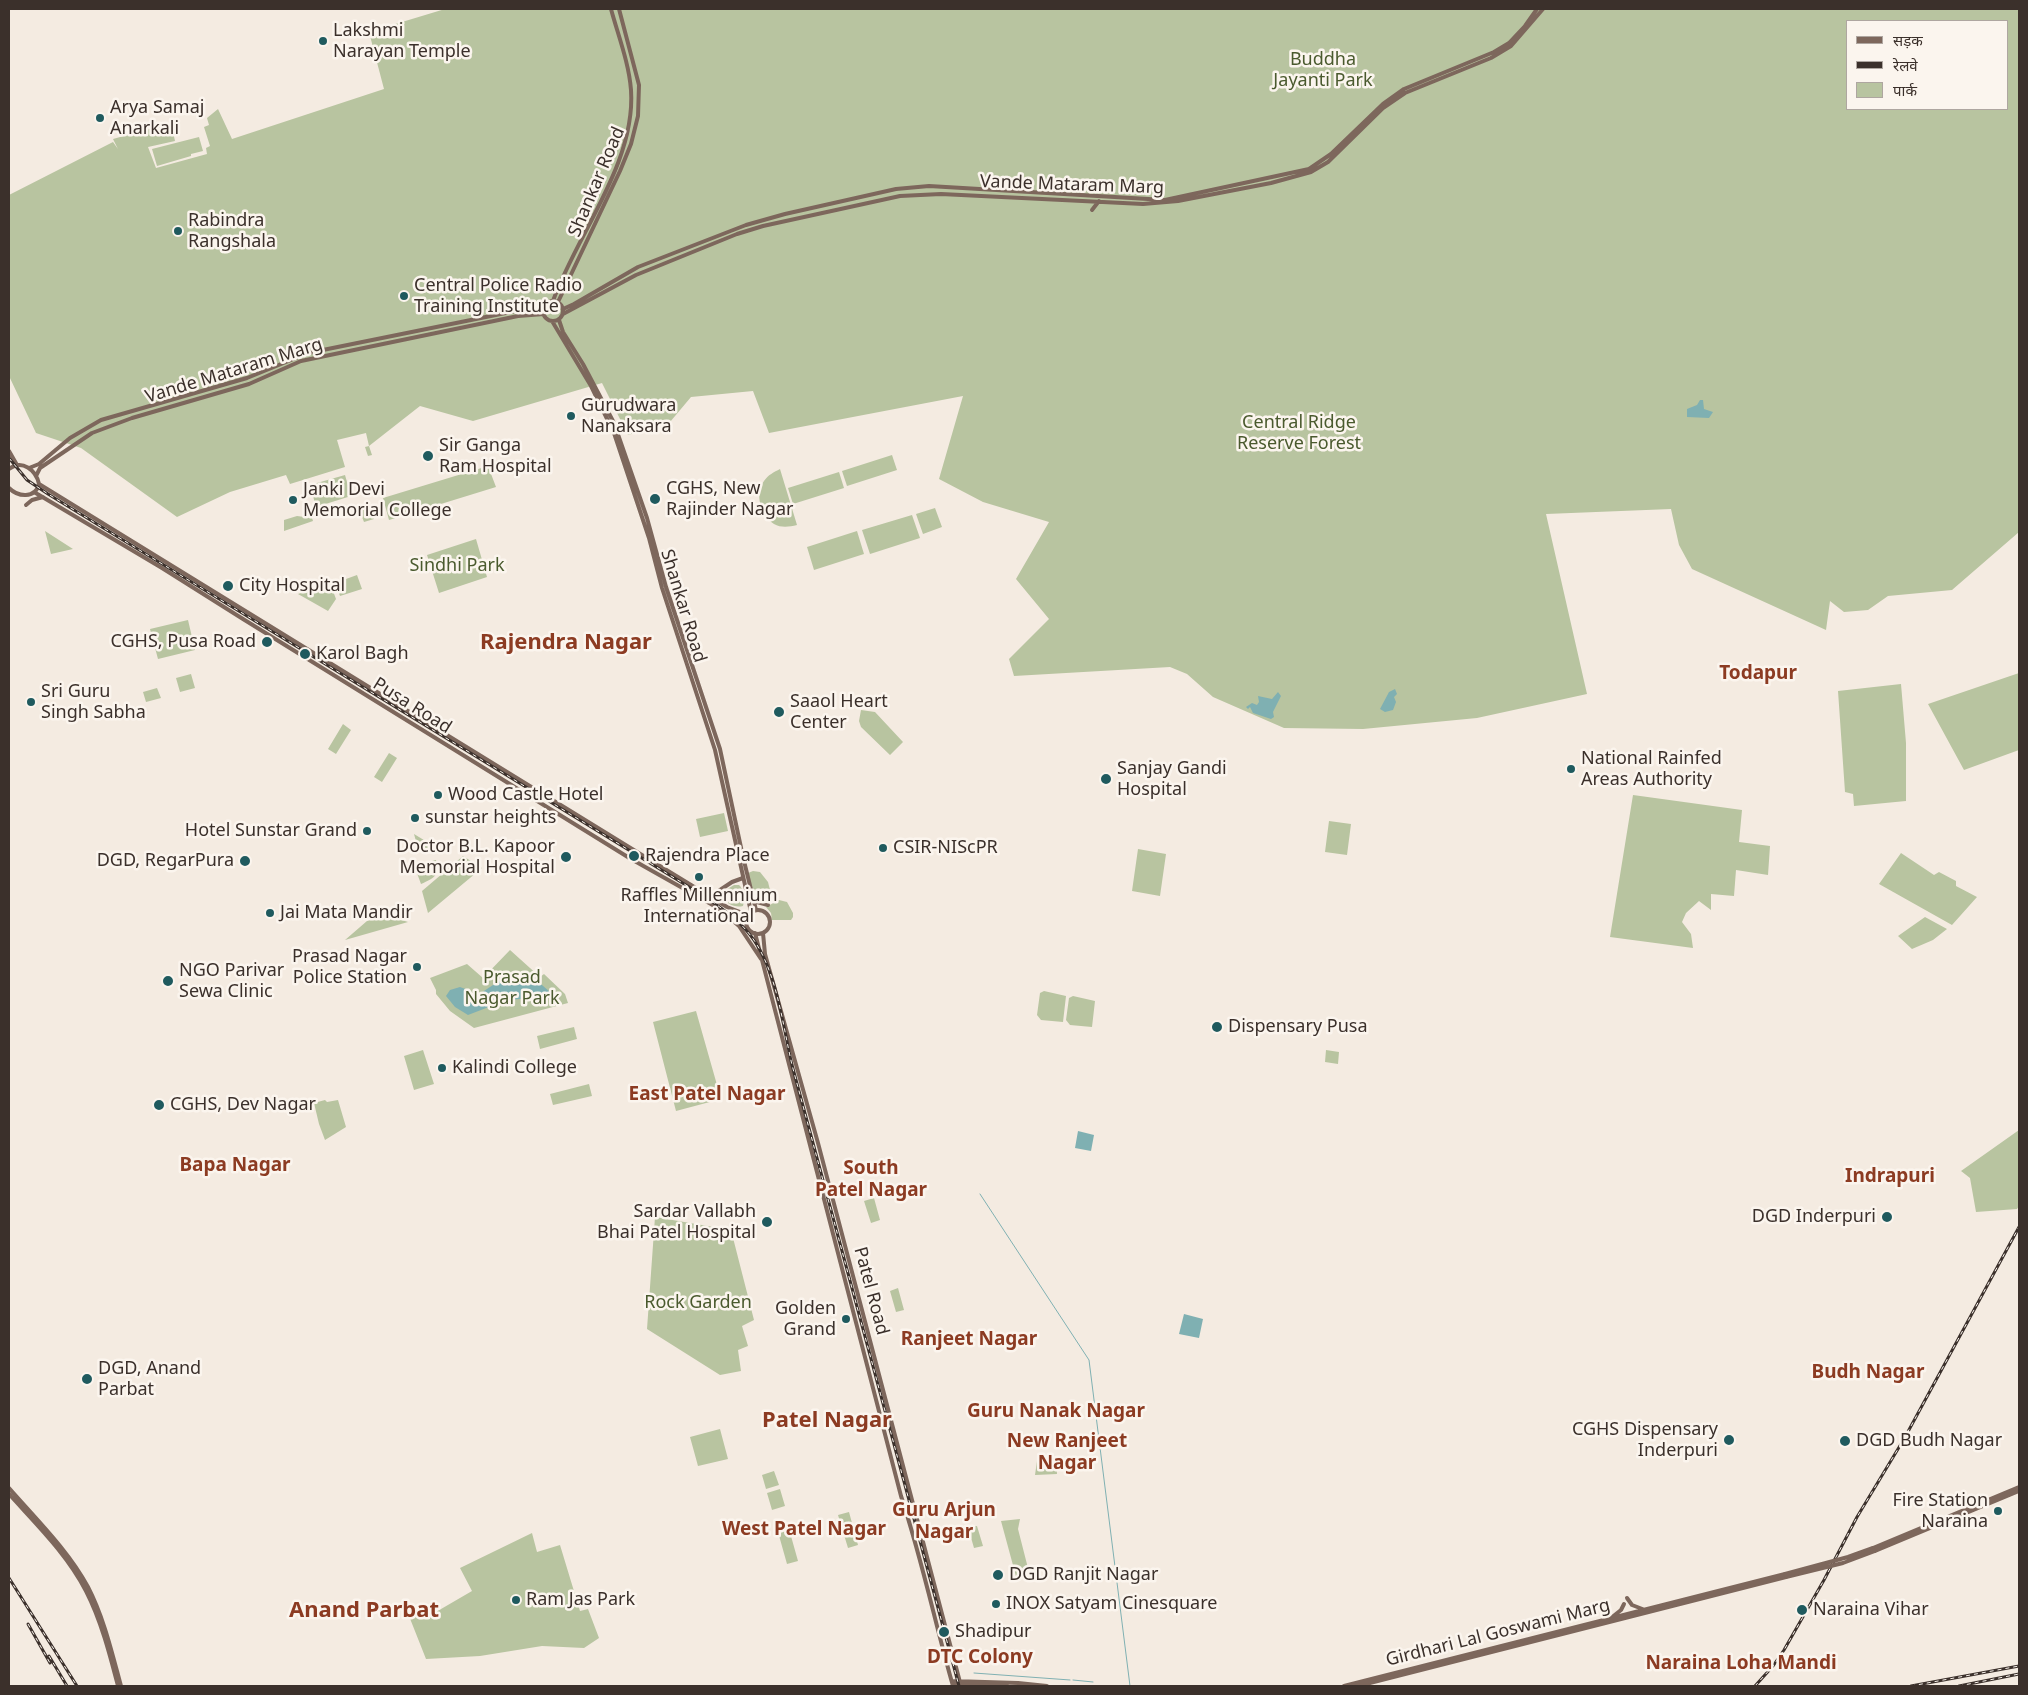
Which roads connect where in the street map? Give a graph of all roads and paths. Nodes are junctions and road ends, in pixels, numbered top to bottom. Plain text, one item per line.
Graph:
1 (611, 9) edge
2 (619, 9) edge
3 (1537, 9) edge
4 (1543, 9) edge
5 (1099, 202) junction
6 (1092, 210) dead end
7 (553, 301) junction
8 (558, 302) junction
9 (545, 305) junction
10 (563, 309) junction
11 (544, 314) junction
12 (563, 314) junction
13 (559, 320) junction
14 (552, 321) junction
15 (285, 362) junction
16 (287, 367) junction
17 (247, 378) junction
18 (249, 384) junction
19 (9, 452) edge
20 (17, 465) junction
21 (29, 468) junction
22 (9, 469) edge
23 (36, 476) junction
24 (39, 484) junction
25 (9, 488) edge
26 (34, 492) junction
27 (43, 496) junction
28 (26, 505) dead end
29 (367, 678) dead end
30 (366, 685) junction
31 (741, 857) junction
32 (743, 878) junction
33 (719, 891) junction
34 (711, 896) junction
35 (753, 901) junction
36 (721, 903) junction
37 (768, 905) dead end
38 (756, 910) junction
39 (750, 914) junction
40 (755, 933) junction
41 (763, 933) junction
42 (761, 959) junction
43 (2019, 1487) edge
44 (9, 1488) edge
45 (2019, 1491) edge
46 (9, 1494) edge
47 (1874, 1550) junction
48 (1627, 1598) dead end
49 (1624, 1604) dead end
50 (1659, 1609) junction
51 (1645, 1610) junction
52 (1610, 1619) junction
53 (1569, 1632) junction
54 (953, 1683) edge
55 (960, 1683) edge
56 (120, 1686) edge
57 (1007, 1686) edge
58 (1047, 1686) edge
59 (1344, 1686) edge
60 (1358, 1686) edge

1 - 7 main road, Shankar Road
2 - 8 main road, Shankar Road
3 - 10 main road, Vande Mataram Marg
4 - 5 main road, Vande Mataram Marg
5 - 6 main road
5 - 12 main road, Vande Mataram Marg
7 - 8 main road
7 - 9 main road
8 - 10 main road
9 - 11 main road
9 - 15 main road, Vande Mataram Marg
10 - 12 main road
11 - 14 main road
11 - 16 main road, Vande Mataram Marg
12 - 13 main road
13 - 14 main road
13 - 31 main road, Shankar Road
14 - 31 main road, Shankar Road
15 - 16 main road
15 - 17 main road, Vande Mataram Marg
16 - 18 main road, Vande Mataram Marg
17 - 18 main road
17 - 21 main road, Vande Mataram Marg
18 - 23 main road, Vande Mataram Marg
19 - 20 main road
20 - 21 main road
20 - 22 main road
21 - 23 main road
23 - 24 main road
24 - 26 main road
24 - 30 main road, Pusa Road
25 - 26 main road, Pusa Road
26 - 27 main road, Pusa Road
27 - 28 main road
27 - 42 main road, Pusa Road
29 - 30 main road
30 - 34 main road, Pusa Road
31 - 32 main road, Shankar Road
31 - 35 main road, Shankar Road
32 - 33 main road
32 - 39 main road, Shankar Road
33 - 34 main road
33 - 36 main road
34 - 36 main road, Pusa Road
35 - 37 main road
35 - 38 main road, Shankar Road
36 - 39 main road, Pusa Road
38 - 39 main road
38 - 41 main road
39 - 40 main road
40 - 41 main road
40 - 42 main road, Patel Road
41 - 55 main road, Patel Road
42 - 54 main road, Patel Road
43 - 47 main road
44 - 56 main road
45 - 47 main road
46 - 56 main road
47 - 50 main road, bridge
48 - 51 main road
49 - 52 main road
50 - 51 main road, Girdhari Lal Goswami Marg
50 - 53 main road, Girdhari Lal Goswami Marg
51 - 52 main road, Girdhari Lal Goswami Marg
52 - 53 main road, Girdhari Lal Goswami Marg
53 - 59 main road, Girdhari Lal Goswami Marg
53 - 60 main road, Girdhari Lal Goswami Marg
54 - 55 main road
55 - 57 main road
55 - 58 main road

